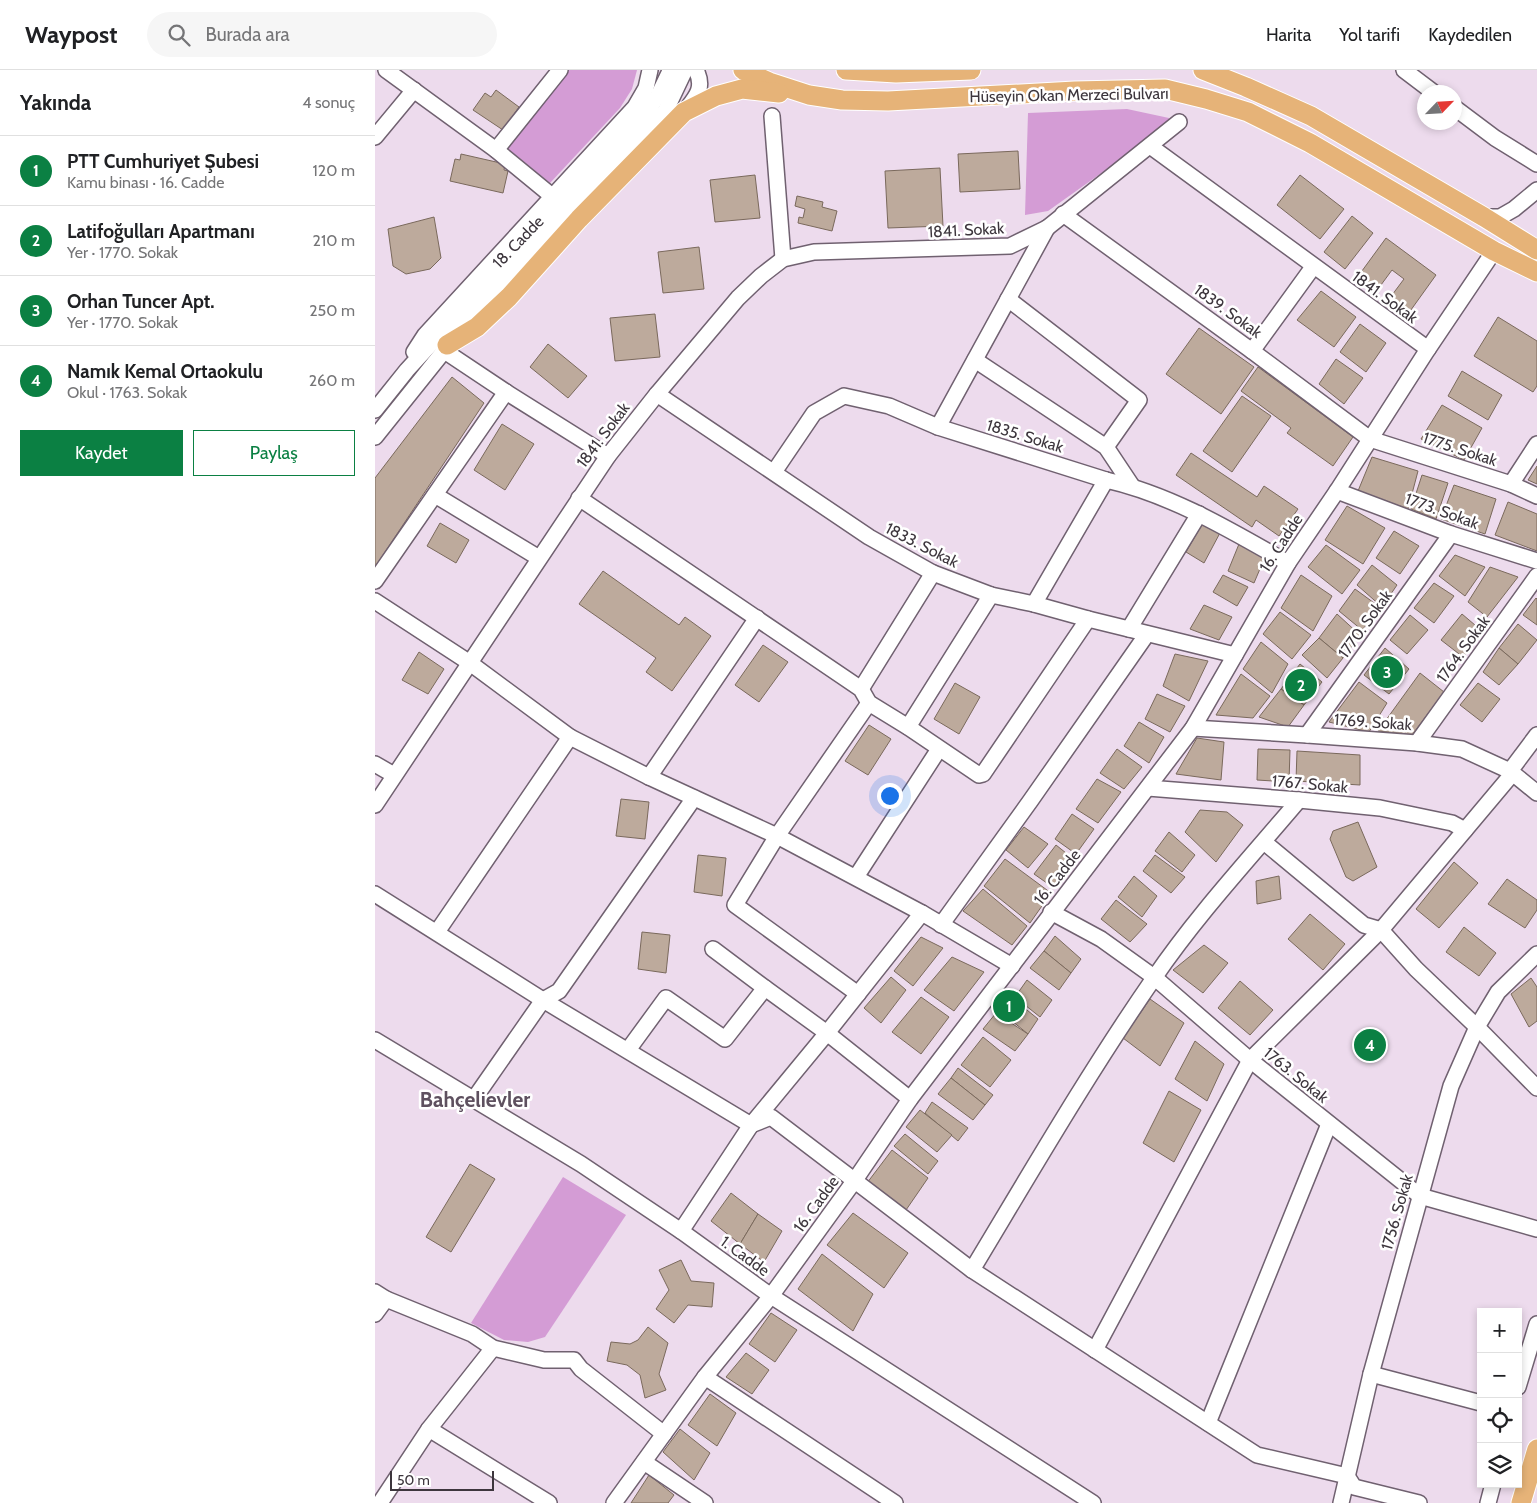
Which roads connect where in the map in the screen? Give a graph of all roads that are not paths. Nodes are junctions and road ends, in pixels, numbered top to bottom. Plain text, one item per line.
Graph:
1 (386, 70) edge
2 (560, 70) edge
3 (743, 70) edge
4 (847, 70) edge
5 (971, 70) edge
6 (1203, 70) edge
7 (1404, 70) edge
8 (684, 71) edge
9 (651, 72) edge
10 (1424, 85) edge
11 (414, 90) junction
12 (809, 95) junction
13 (685, 112) junction
14 (1462, 113) edge
15 (772, 116) dead end
16 (1179, 122) dead end
17 (375, 137) edge
18 (1150, 146) junction
19 (496, 150) junction
20 (1537, 164) edge
21 (1537, 190) edge
22 (552, 196) junction
23 (1063, 214) junction
24 (1484, 217) junction
25 (1047, 228) junction
26 (1537, 236) edge
27 (1537, 250) edge
28 (1494, 251) junction
29 (783, 260) junction
30 (1313, 267) junction
31 (1537, 272) edge
32 (1008, 299) junction
33 (445, 348) junction
34 (1427, 350) junction
35 (1252, 351) junction
36 (975, 360) junction
37 (506, 392) junction
38 (657, 394) junction
39 (386, 396) junction
40 (375, 410) edge
41 (939, 427) junction
42 (375, 437) edge
43 (1370, 439) junction
44 (1537, 444) edge
45 (1106, 448) junction
46 (608, 456) junction
47 (774, 472) junction
48 (1106, 480) junction
49 (1511, 484) junction
50 (1132, 486) junction
51 (1337, 491) junction
52 (435, 495) junction
53 (1537, 496) edge
54 (579, 498) junction
55 (1199, 514) junction
56 (1451, 534) junction
57 (539, 558) junction
58 (1537, 561) edge
59 (1288, 562) junction
60 (933, 573) junction
61 (1537, 576) edge
62 (375, 581) edge
63 (991, 595) junction
64 (1034, 604) junction
65 (376, 605) edge
66 (757, 618) junction
67 (1088, 619) junction
68 (1129, 629) junction
69 (1147, 634) junction
70 (1235, 655) junction
71 (470, 664) junction
72 (861, 689) junction
73 (869, 703) junction
74 (908, 726) junction
75 (1193, 728) junction
76 (1307, 735) junction
77 (1537, 735) edge
78 (570, 737) junction
79 (1417, 743) junction
80 (939, 749) junction
81 (375, 764) edge
82 (1511, 772) junction
83 (394, 775) junction
84 (649, 777) junction
85 (1149, 788) junction
86 (1537, 793) edge
87 (694, 798) junction
88 (1299, 800) junction
89 (375, 805) edge
90 (1465, 830) junction
91 (777, 836) junction
92 (1264, 842) junction
93 (855, 877) junction
94 (375, 894) edge
95 (1051, 912) junction
96 (922, 913) junction
97 (941, 925) junction
98 (1381, 930) junction
99 (437, 932) junction
100 (713, 949) dead end
101 (1537, 954) edge
102 (1012, 966) junction
103 (1154, 977) junction
104 (765, 988) junction
105 (858, 994) junction
106 (543, 1000) junction
107 (1477, 1027) junction
108 (827, 1033) junction
109 (375, 1040) edge
110 (628, 1050) junction
111 (1249, 1060) junction
112 (1537, 1088) edge
113 (911, 1098) junction
114 (474, 1099) junction
115 (1329, 1124) junction
116 (751, 1125) junction
117 (855, 1180) junction
118 (1420, 1196) junction
119 (1537, 1228) edge
120 (681, 1231) junction
121 (972, 1270) junction
122 (380, 1295) edge
123 (771, 1296) junction
124 (375, 1314) edge
125 (1537, 1324) edge
126 (493, 1348) junction
127 (1095, 1350) junction
128 (1371, 1374) junction
129 (1522, 1374) edge
130 (705, 1377) junction
131 (1477, 1402) edge
132 (1208, 1423) junction
133 (429, 1429) junction
134 (664, 1434) junction
135 (1537, 1449) edge
136 (644, 1462) junction
137 (1347, 1476) junction
138 (1492, 1488) edge
139 (380, 1503) edge
140 (549, 1503) edge
141 (614, 1503) edge
142 (705, 1503) edge
143 (895, 1503) edge
144 (1093, 1503) edge
145 (1341, 1503) edge
146 (1419, 1503) edge
147 (1488, 1503) edge
148 (1521, 1503) edge

1 - 11 street
2 - 19 street
3 - 12 main road, Hüseyin Okan Merzeci Bulvarı
4 - 5 main road, Hüseyin Okan Merzeci Bulvarı
6 - 24 main road
7 - 10 street
8 - 13 street
8 - 33 street, 18. Cadde
8 - 39 street, 18. Cadde
9 - 22 street
11 - 17 street
11 - 19 street
12 - 13 main road
12 - 28 main road, Hüseyin Okan Merzeci Bulvarı
13 - 33 main road
14 - 20 street
15 - 29 street
16 - 18 street
18 - 23 street, 1841. Sokak
18 - 30 street, 1841. Sokak
19 - 22 street
21 - 24 street
22 - 39 street
23 - 25 street, 1841. Sokak
23 - 35 street, 1839. Sokak
24 - 26 main road
24 - 27 main road
25 - 29 street, 1841. Sokak
25 - 32 street
28 - 31 main road, Hüseyin Okan Merzeci Bulvarı
28 - 34 street, 16. Cadde
29 - 38 street, 1841. Sokak
30 - 34 street, 1841. Sokak
30 - 35 street
32 - 36 street
32 - 45 street
33 - 37 street
33 - 42 street, 18. Cadde
34 - 43 street, 16. Cadde
35 - 43 street, 1839. Sokak
36 - 41 street
36 - 45 street
37 - 46 street
37 - 52 street
38 - 46 street, 1841. Sokak
38 - 47 street, 1833. Sokak
39 - 40 street, 18. Cadde
41 - 47 street, 1835. Sokak
41 - 48 street, 1835. Sokak
43 - 49 street, 1775. Sokak
43 - 51 street, 16. Cadde
44 - 49 street
45 - 50 street
46 - 54 street, 1841. Sokak
47 - 60 street, 1833. Sokak
48 - 50 street, 1835. Sokak
48 - 64 street
49 - 53 street, 1775. Sokak
50 - 55 street, 1835. Sokak
51 - 56 street, 1773. Sokak
51 - 59 street, 16. Cadde
52 - 57 street
52 - 62 street
54 - 57 street, 1841. Sokak
54 - 66 street
55 - 59 street, 1835. Sokak
55 - 68 street
56 - 58 street, 1773. Sokak
56 - 76 street, 1770. Sokak
57 - 71 street, 1841. Sokak
59 - 70 street, 16. Cadde
60 - 63 street, 1833. Sokak
60 - 72 street
61 - 79 street, 1764. Sokak
63 - 64 street, 1833. Sokak
63 - 74 street
64 - 67 street, 1833. Sokak
65 - 71 street
66 - 72 street
66 - 84 street
67 - 68 street, 1833. Sokak
67 - 80 street
68 - 69 street, 1833. Sokak
69 - 70 street, 1833. Sokak
69 - 97 street
70 - 75 street, 16. Cadde
71 - 78 street
71 - 83 street, 1841. Sokak
72 - 73 street
73 - 74 street
73 - 91 street
74 - 80 street
75 - 76 street, 1769. Sokak
75 - 85 street, 16. Cadde
76 - 79 street, 1769. Sokak
77 - 82 street
78 - 84 street
78 - 99 street
79 - 82 street, 1769. Sokak
80 - 93 street
81 - 83 street
82 - 86 street, 1769. Sokak
82 - 90 street
83 - 89 street, 1841. Sokak
84 - 87 street
85 - 88 street, 1767. Sokak
85 - 95 street, 16. Cadde
87 - 91 street
87 - 106 street
88 - 90 street, 1767. Sokak
88 - 92 street
90 - 98 street
91 - 93 street
91 - 105 street
92 - 98 street
92 - 103 street
93 - 96 street
94 - 99 street
95 - 102 street, 16. Cadde
95 - 103 street, 1763. Sokak
96 - 97 street
96 - 105 street
97 - 102 street
98 - 107 street
98 - 111 street
99 - 106 street
100 - 104 street
101 - 107 street, 1756. Sokak
102 - 113 street, 16. Cadde
103 - 111 street, 1763. Sokak
103 - 121 street
104 - 108 street
104 - 110 street
105 - 108 street
106 - 110 street
106 - 114 street
107 - 112 street
107 - 118 street, 1756. Sokak
108 - 113 street
108 - 116 street
109 - 114 street, 1. Cadde
110 - 116 street
111 - 115 street, 1763. Sokak
111 - 127 street
113 - 117 street, 16. Cadde
114 - 120 street, 1. Cadde
115 - 118 street, 1763. Sokak
115 - 132 street
116 - 117 street
116 - 120 street
117 - 121 street
117 - 123 street, 16. Cadde
118 - 119 street, 1763. Sokak
118 - 128 street, 1756. Sokak
120 - 123 street, 1. Cadde
121 - 127 street
122 - 124 street
122 - 126 street
123 - 130 street, 16. Cadde
123 - 144 street, 1. Cadde
125 - 129 street
126 - 133 street
126 - 134 street
127 - 132 street
128 - 131 street
128 - 137 street, 1756. Sokak
130 - 134 street, 16. Cadde
130 - 143 street
132 - 137 street
133 - 139 street
133 - 140 street
134 - 136 street, 16. Cadde
135 - 148 main road
136 - 141 street, 16. Cadde
136 - 142 street
137 - 145 street, 1756. Sokak
137 - 146 street
138 - 147 street

